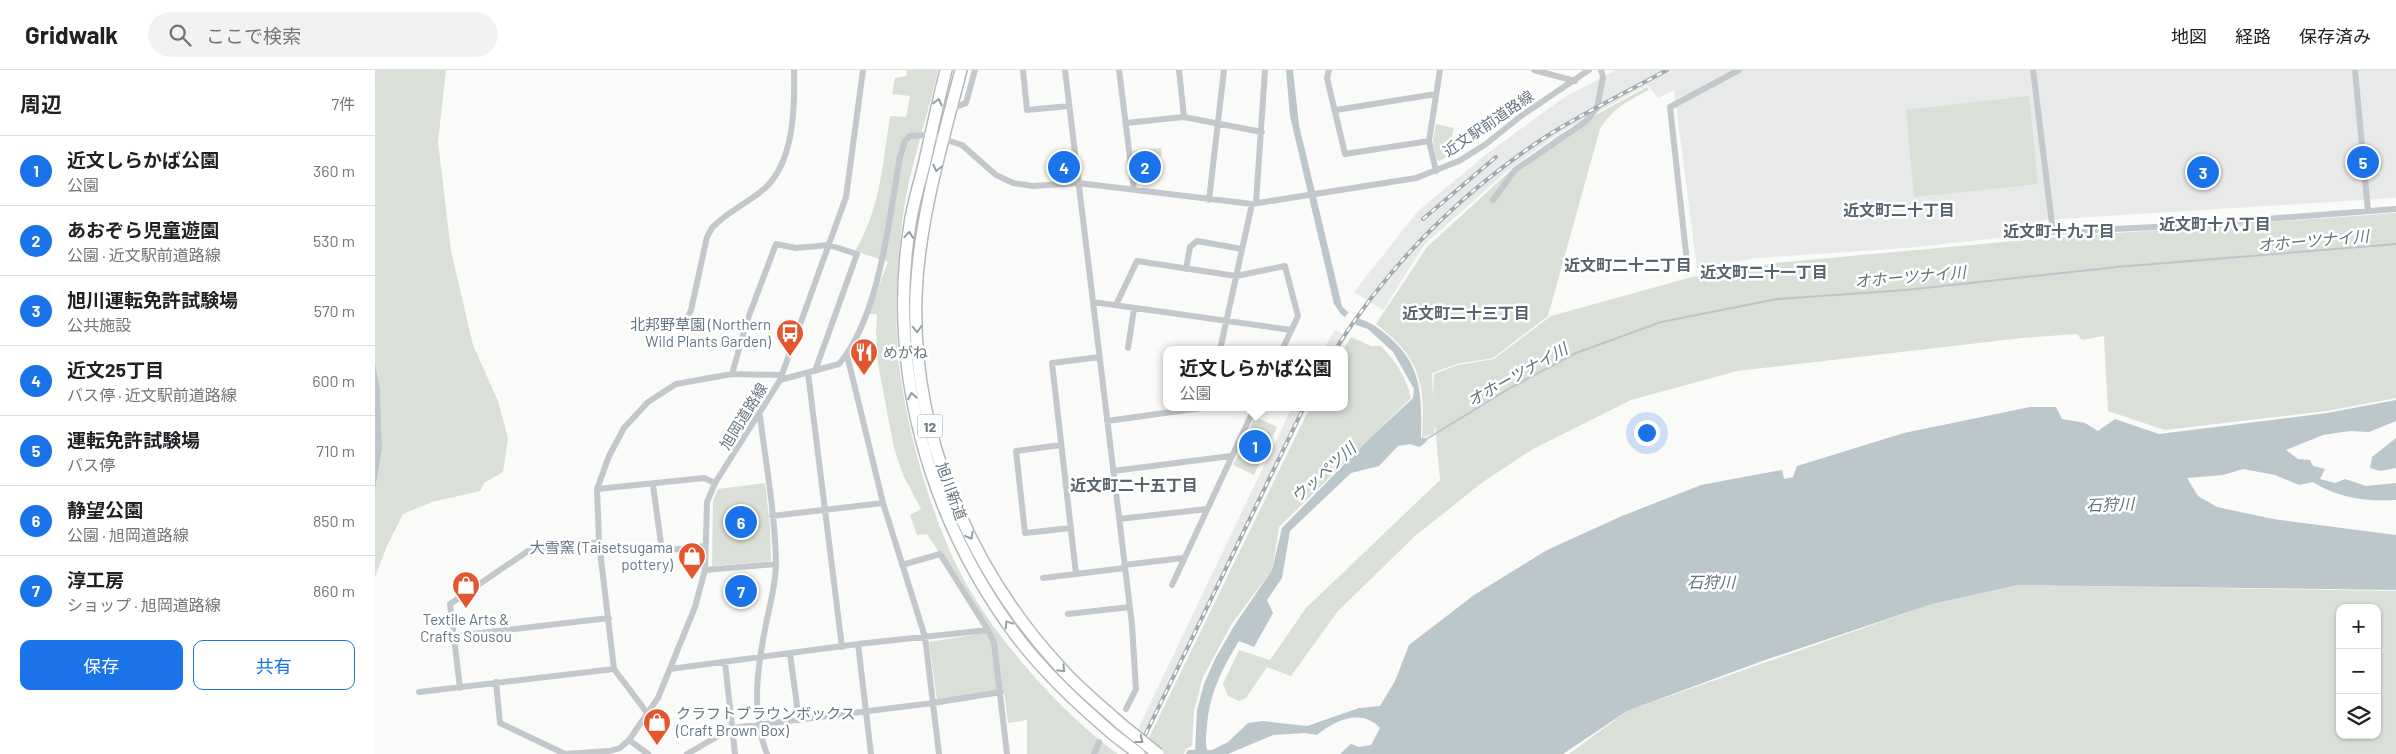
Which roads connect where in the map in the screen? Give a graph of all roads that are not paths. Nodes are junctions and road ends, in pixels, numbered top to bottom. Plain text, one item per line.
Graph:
1 (794, 70) edge
2 (863, 70) edge
3 (946, 70) edge
4 (961, 70) edge
5 (975, 70) edge
6 (1023, 70) edge
7 (1065, 70) edge
8 (1119, 70) edge
9 (1179, 70) edge
10 (1224, 70) edge
11 (1265, 70) edge
12 (1329, 70) edge
13 (1440, 70) edge
14 (1534, 70) edge
15 (1589, 70) edge
16 (1601, 70) edge
17 (1739, 70) edge
18 (2033, 70) edge
19 (2355, 70) edge
20 (1575, 82) junction
21 (1436, 94) junction
22 (1069, 106) junction
23 (951, 108) junction
24 (1336, 110) junction
25 (1184, 117) junction
26 (1218, 123) junction
27 (1126, 124) junction
28 (1262, 132) junction
29 (930, 134) junction
30 (944, 138) junction
31 (1429, 141) junction
32 (1436, 171) junction
33 (1078, 183) junction
34 (1134, 190) junction
35 (1209, 200) junction
36 (1493, 200) dead end
37 (1254, 203) junction
38 (2396, 209) edge
39 (2367, 211) junction
40 (829, 245) junction
41 (1242, 249) junction
42 (1687, 262) dead end
43 (1186, 269) junction
44 (1236, 276) junction
45 (1093, 302) junction
46 (1116, 305) junction
47 (1134, 308) junction
48 (687, 319) dead end
49 (1226, 320) junction
50 (1291, 330) junction
51 (1221, 346) edge
52 (1284, 346) edge
53 (1128, 348) dead end
54 (847, 355) junction
55 (1099, 357) junction
56 (815, 371) junction
57 (808, 373) junction
58 (731, 374) junction
59 (781, 378) junction
60 (1180, 411) edge
61 (1253, 411) edge
62 (760, 416) junction
63 (1107, 421) junction
64 (1061, 445) junction
65 (1231, 456) junction
66 (1113, 471) junction
67 (715, 483) junction
68 (653, 485) junction
69 (597, 489) junction
70 (883, 503) junction
71 (1207, 509) junction
72 (825, 510) junction
73 (772, 516) junction
74 (1119, 519) junction
75 (1071, 528) junction
76 (599, 542) junction
77 (705, 546) junction
78 (1183, 558) junction
79 (776, 564) junction
80 (902, 565) junction
81 (1124, 567) junction
82 (705, 570) junction
83 (1076, 574) junction
84 (1043, 578) dead end
85 (1172, 585) dead end
86 (1130, 607) junction
87 (1068, 614) dead end
88 (609, 618) junction
89 (988, 630) junction
90 (455, 636) junction
91 (925, 637) junction
92 (858, 644) junction
93 (842, 646) junction
94 (790, 654) junction
95 (759, 658) junction
96 (725, 662) junction
97 (615, 669) junction
98 (670, 669) junction
99 (496, 682) junction
100 (460, 688) junction
101 (419, 692) dead end
102 (1001, 692) junction
103 (933, 703) junction
104 (1126, 709) dead end
105 (866, 712) junction
106 (648, 714) junction
107 (799, 720) junction
108 (760, 724) junction
109 (732, 728) junction
110 (629, 740) junction
111 (1099, 742) dead end
112 (648, 754) edge
113 (687, 754) edge
114 (735, 754) edge
115 (767, 754) edge
116 (871, 754) edge
117 (939, 754) edge
118 (1007, 754) edge
119 (1094, 754) edge
120 (1139, 754) edge
121 (1158, 754) edge

1 - 48 street
2 - 40 street, 旭岡道路線
29 -> 3 highway, 旭川新道 / 12
4 - 23 highway, 旭川新道 / 12
5 - 23 street
6 - 22 street
7 - 22 street
8 - 27 street
9 - 25 street
10 - 26 street
11 - 28 street
12 - 24 street
13 - 21 street
14 - 20 street
15 - 20 street, 近文駅前道路線
16 - 36 street
17 - 42 street
18 - 39 street
19 - 39 street
20 - 32 street, 近文駅前道路線
21 - 24 street
21 - 31 street
22 - 33 street
23 - 30 highway, 旭川新道 / 12
24 - 31 street
25 - 26 street
25 - 27 street
26 - 28 street
26 - 35 street
27 - 34 street
28 - 37 street
29 - 30 street
29 - 54 street
120 -> 29 highway, 旭川新道 / 12, bridge
30 - 33 street
30 -> 121 highway, 旭川新道 / 12, bridge
31 - 32 street
32 - 37 street, 近文駅前道路線
33 - 34 street
33 - 45 street
34 - 35 street
35 - 37 street
37 - 41 street
38 - 39 street
40 - 56 street
40 - 58 street
40 - 59 street, 旭岡道路線
41 - 43 street
41 - 44 street
43 - 44 street
43 - 46 street
44 - 49 street
44 - 50 street
45 - 46 street
45 - 55 street
46 - 47 street
47 - 49 street
47 - 53 street
49 - 50 street
49 - 51 street
50 - 52 street
54 - 56 street
54 - 70 street
55 - 63 street
55 - 64 street
56 - 57 street
57 - 59 street
57 - 72 street
58 - 59 street
58 - 69 street
59 - 62 street, 旭岡道路線
60 - 63 street
61 - 65 street
62 - 67 street, 旭岡道路線
62 - 73 street
63 - 66 street
64 - 75 street
64 - 75 street
65 - 66 street
65 - 71 street
66 - 74 street
67 - 68 street
67 - 77 street, 旭岡道路線
68 - 69 street
68 - 77 street
69 - 76 street
70 - 72 street
70 - 80 street
71 - 74 street
71 - 78 street
72 - 73 street
72 - 93 street
73 - 79 street
74 - 81 street
75 - 83 street
76 - 88 street
76 - 90 street
77 - 82 street, 旭岡道路線
78 - 81 street
78 - 85 street
79 - 82 street
79 - 95 street
80 - 89 street
80 - 91 street
81 - 83 street
81 - 86 street
82 - 98 street, 旭岡道路線
83 - 84 street
86 - 87 street
86 - 104 street
88 - 90 street
88 - 97 street
89 - 91 street
89 - 102 street
90 - 100 street
91 - 92 street
91 - 103 street
92 - 93 street
92 - 105 street
93 - 94 street
94 - 95 street
94 - 107 street
95 - 96 street
95 - 108 street
96 - 98 street
96 - 109 street
97 - 99 street
97 - 106 street
98 - 106 street, 旭岡道路線
99 - 100 street
99 - 110 street
100 - 101 street
102 - 103 street
102 - 118 street
103 - 105 street
103 - 117 street
105 - 107 street
105 - 116 street
106 - 110 street, 旭岡道路線
107 - 108 street
108 - 109 street
108 - 115 street
109 - 113 street
109 - 114 street
110 - 112 street
111 - 119 street

